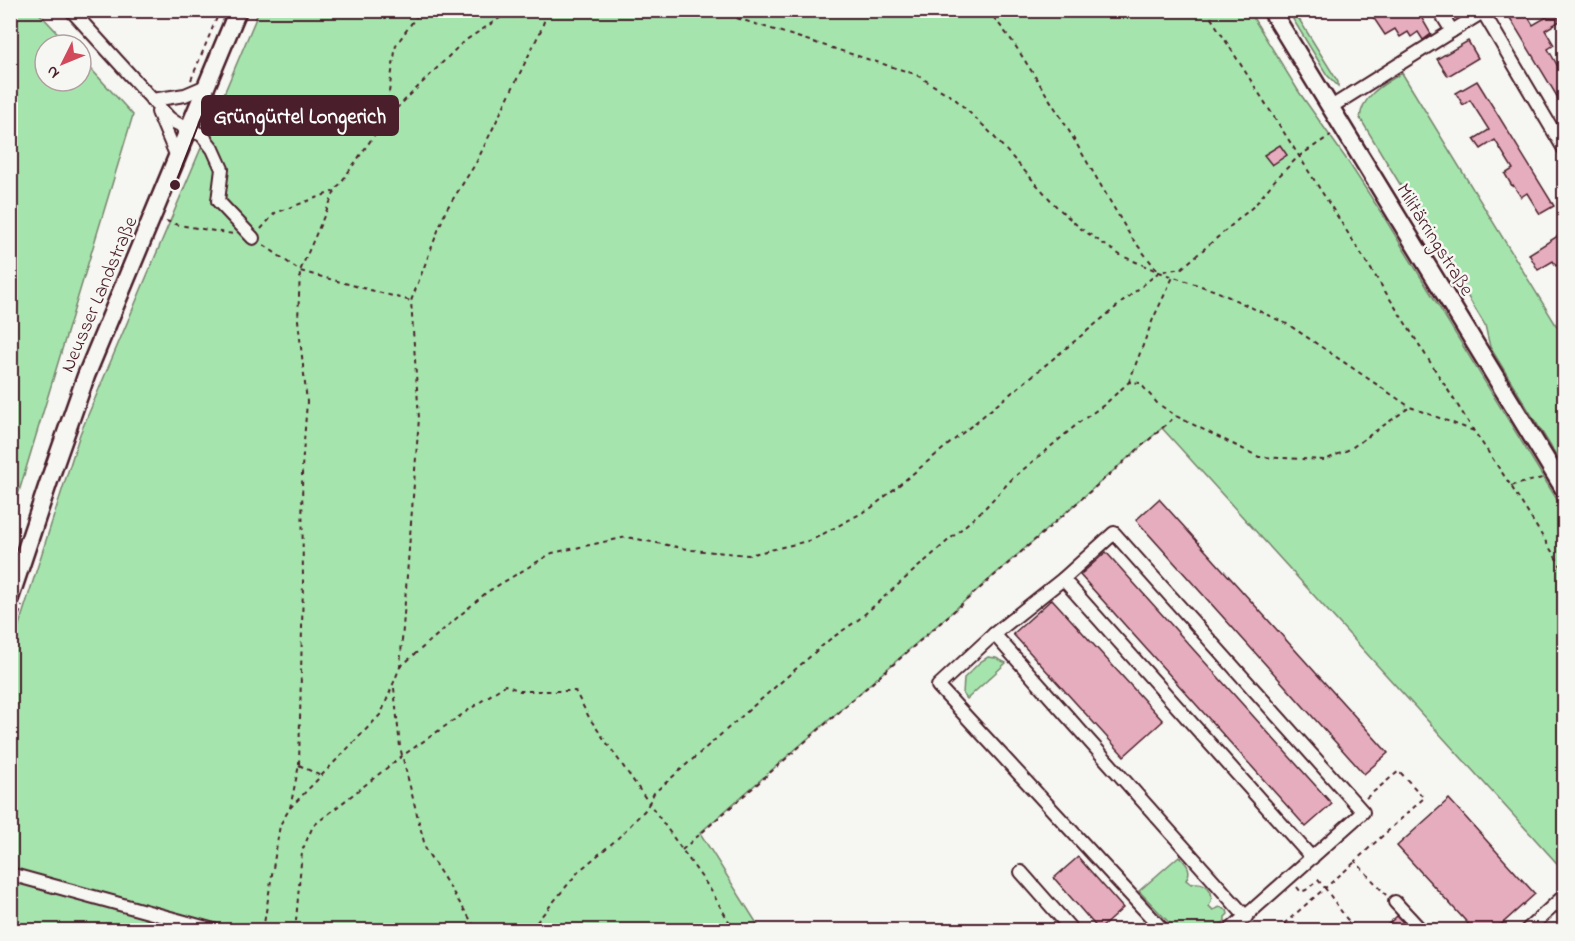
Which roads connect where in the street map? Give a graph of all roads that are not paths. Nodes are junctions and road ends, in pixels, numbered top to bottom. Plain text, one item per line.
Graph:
1 (71, 10) edge
2 (238, 10) edge
3 (1271, 10) edge
4 (1439, 10) edge
5 (1484, 11) edge
6 (1452, 31) junction
7 (206, 86) junction
8 (152, 100) junction
9 (1334, 113) junction
10 (188, 129) junction
11 (1561, 134) edge
12 (1564, 149) edge
13 (177, 157) junction
14 (254, 238) road end
15 (1564, 489) edge
16 (1063, 579) junction
17 (16, 603) edge
18 (994, 634) junction
19 (1312, 858) junction
20 (1021, 872) dead end
21 (10, 874) edge
22 (1564, 896) edge
23 (1395, 902) road end
24 (1246, 917) junction
25 (214, 930) edge
26 (1072, 930) edge
27 (1163, 930) edge
28 (1230, 930) edge
29 (1421, 930) edge
30 (1527, 930) edge

1 - 8 street
2 - 7 main road, Neusser Landstraße
3 - 9 main road, Militärringstraße
4 - 6 street
5 - 6 street
5 - 11 street
6 - 9 street
7 - 8 street
7 - 10 main road, Neusser Landstraße
8 - 10 street
8 - 13 street
9 - 15 main road, Militärringstraße
10 - 13 main road, Neusser Landstraße
10 - 14 street
11 - 12 street
13 - 17 main road, Neusser Landstraße
16 - 18 street
16 - 19 street
16 - 19 street
18 - 24 street
18 - 27 street
19 - 24 street
20 - 26 street
21 - 25 street
22 - 30 street
23 - 29 street
24 - 28 street

